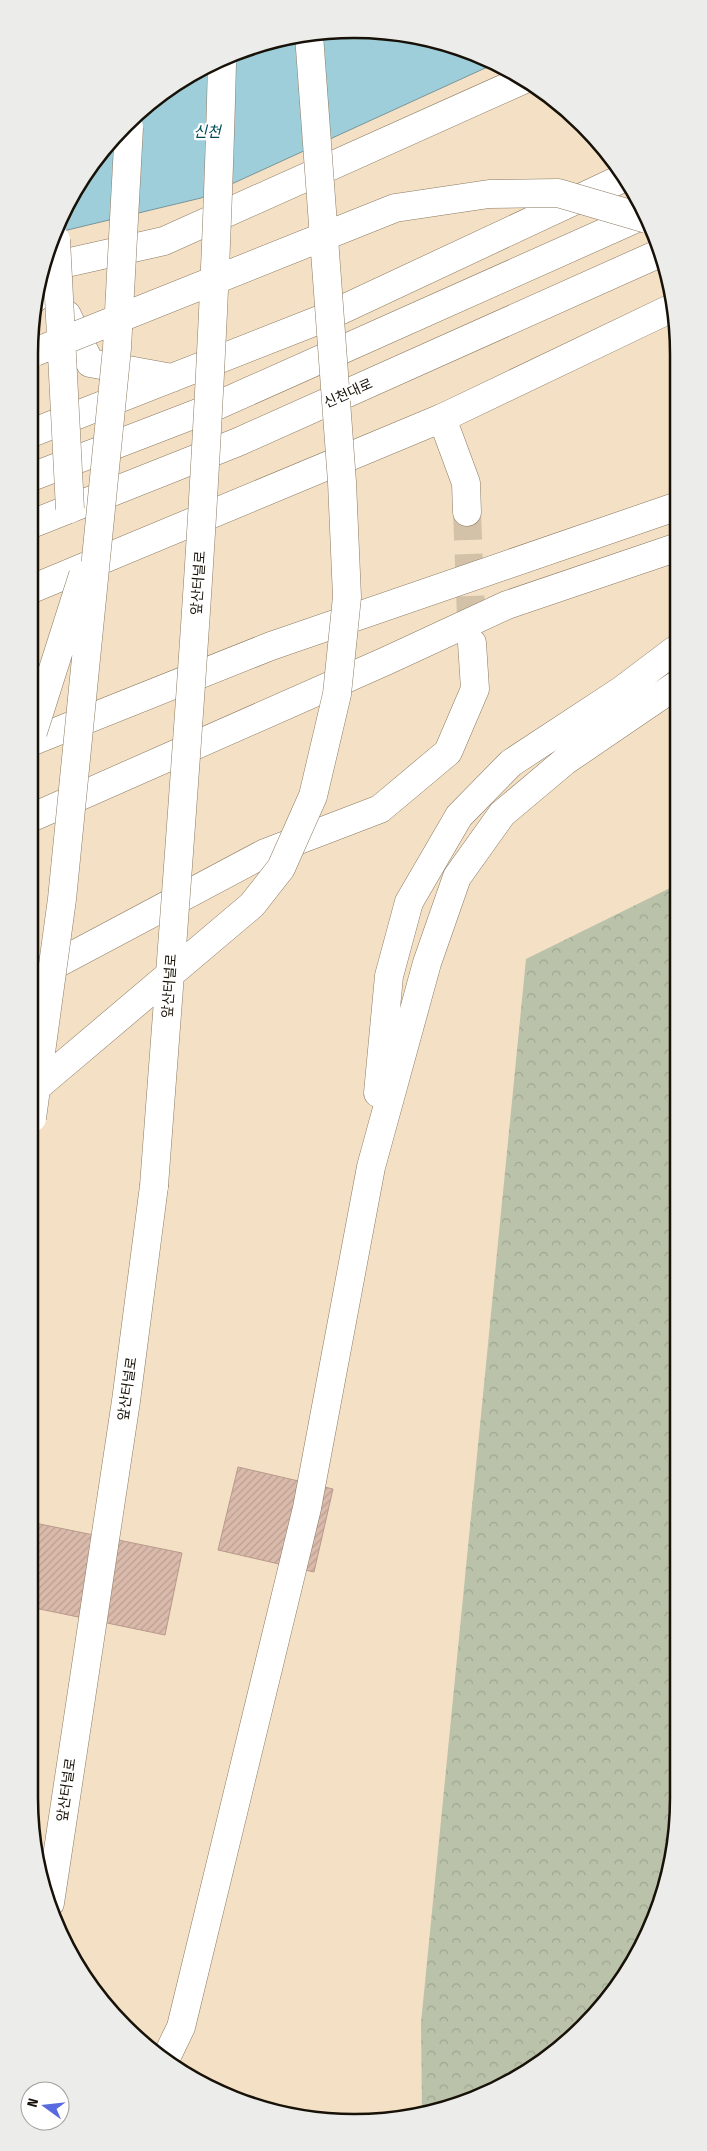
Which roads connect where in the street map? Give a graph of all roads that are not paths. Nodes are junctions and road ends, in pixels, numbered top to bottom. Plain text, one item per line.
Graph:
1 (309, 41) edge
2 (222, 67) edge
3 (516, 83) edge
4 (130, 130) edge
5 (618, 181) edge
6 (638, 216) edge
7 (638, 217) edge
8 (56, 246) edge
9 (57, 246) edge
10 (654, 256) edge
11 (50, 266) edge
12 (667, 310) edge
13 (38, 351) edge
14 (172, 378) junction
15 (442, 418) junction
16 (38, 430) edge
17 (38, 474) edge
18 (70, 509) junction
19 (670, 509) edge
20 (467, 512) tunnel mouth
21 (38, 521) edge
22 (100, 521) junction
23 (670, 550) edge
24 (38, 586) edge
25 (472, 642) tunnel mouth
26 (670, 654) edge
27 (670, 689) edge
28 (38, 716) edge
29 (38, 739) edge
30 (38, 815) edge
31 (38, 974) edge
32 (38, 1074) edge
33 (38, 1086) edge
34 (371, 1167) junction
35 (52, 1891) edge
36 (168, 2053) edge

1 - 33 main road, bridge
2 - 35 main road, 앞산터널로, bridge
3 - 11 main road
4 - 22 main road, bridge
5 - 14 main road
6 - 13 main road, bridge
7 - 17 main road
8 - 18 main road, bridge
9 - 14 main road, bridge
10 - 18 main road, 신천대로
12 - 15 main road
14 - 16 main road
15 - 20 main road
15 - 24 main road
18 - 21 main road, 신천대로
19 - 29 main road
22 - 28 main road, bridge
22 - 32 main road, bridge
23 - 30 main road
25 - 31 main road
26 - 34 main road
27 - 34 main road
34 - 36 main road

